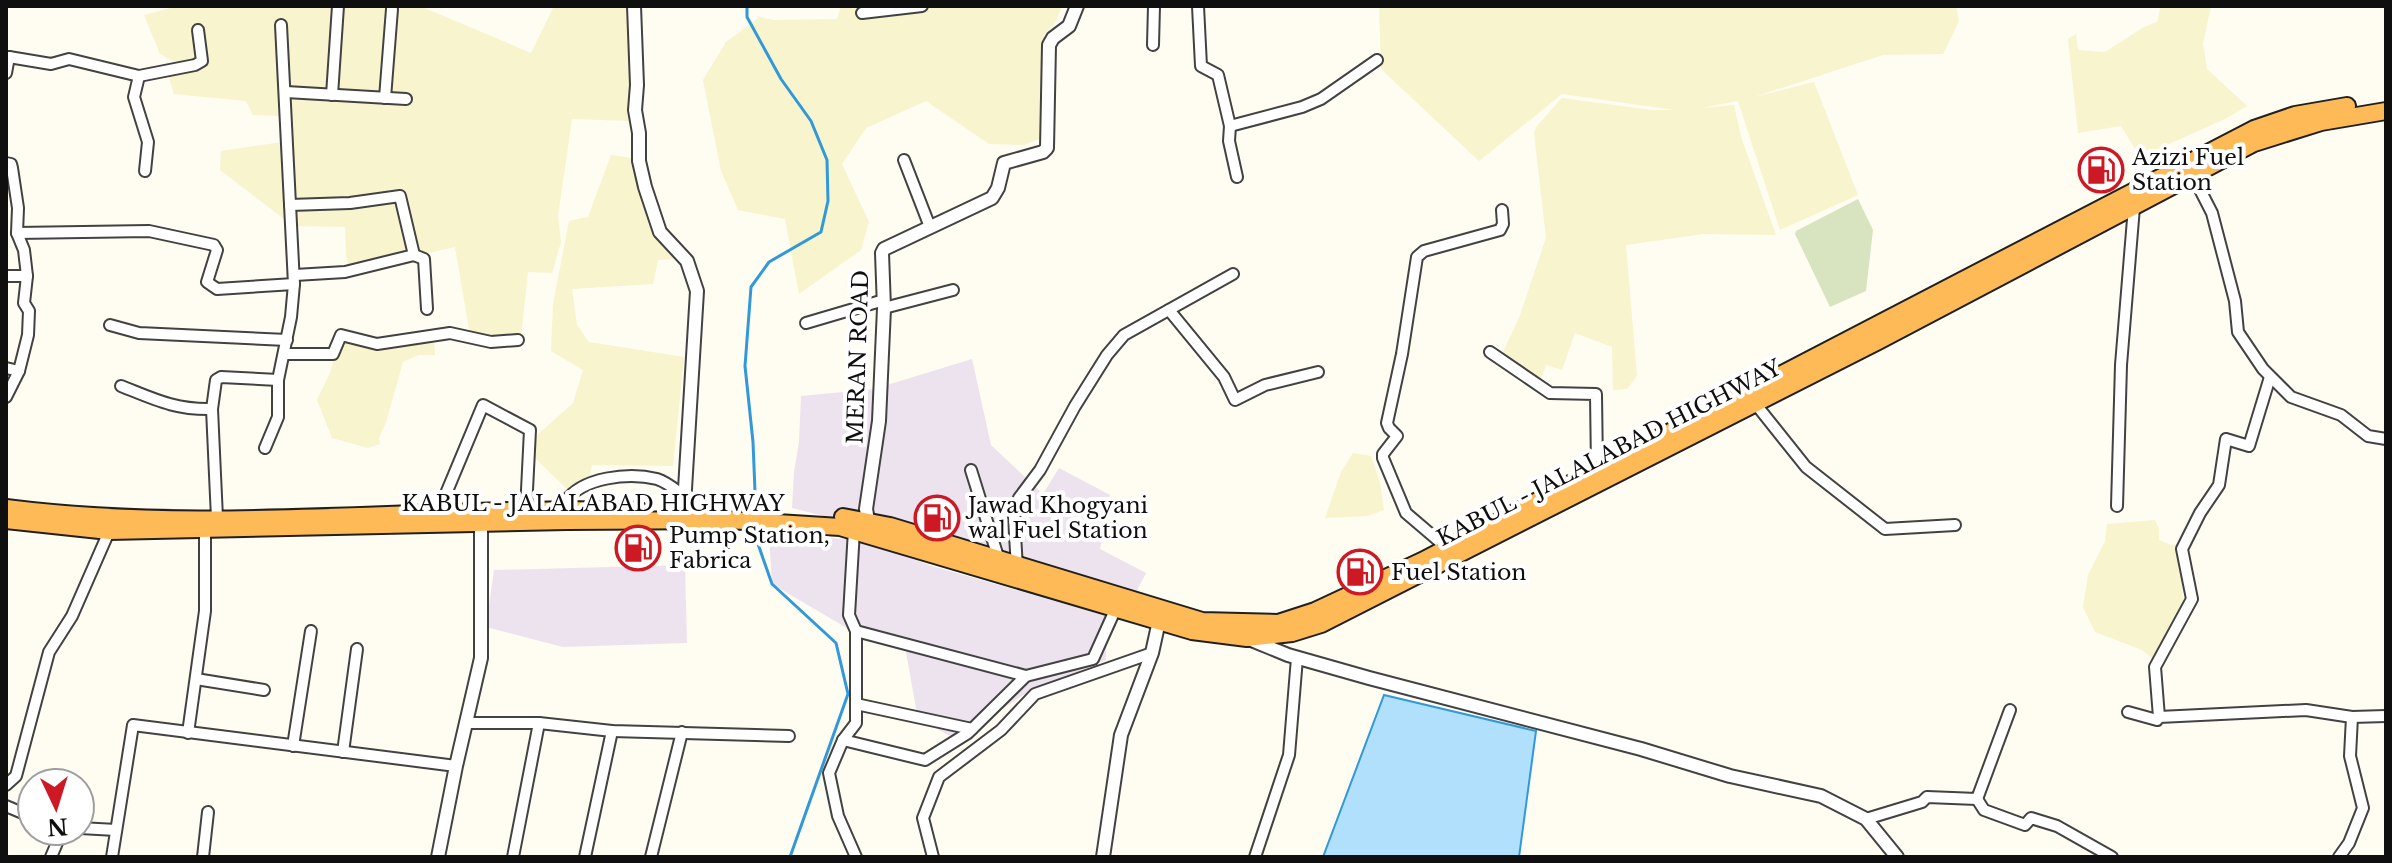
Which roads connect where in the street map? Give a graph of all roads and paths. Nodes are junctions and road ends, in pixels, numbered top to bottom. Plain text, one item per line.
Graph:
1 (338, 6) edge
2 (634, 6) edge
3 (922, 6) edge
4 (1077, 6) edge
5 (1154, 6) edge
6 (1198, 6) edge
7 (909, 8) edge
8 (392, 9) dead end
9 (862, 13) dead end
10 (281, 25) dead end
11 (198, 30) dead end
12 (1153, 45) dead end
13 (7, 57) edge
14 (1377, 60) dead end
15 (6, 73) edge
16 (139, 76) junction
17 (286, 92) junction
18 (332, 95) junction
19 (385, 98) junction
20 (406, 99) dead end
21 (2386, 100) edge
22 (2386, 111) edge
23 (1230, 126) junction
24 (904, 160) dead end
25 (6, 163) edge
26 (2189, 169) junction
27 (145, 171) dead end
28 (1237, 177) dead end
29 (290, 205) junction
30 (2134, 207) junction
31 (1502, 210) dead end
32 (930, 227) junction
33 (17, 233) junction
34 (414, 255) junction
35 (1233, 274) dead end
36 (6, 276) edge
37 (27, 276) junction
38 (294, 280) junction
39 (953, 290) dead end
40 (884, 304) junction
41 (427, 309) dead end
42 (1169, 310) junction
43 (806, 323) dead end
44 (110, 325) dead end
45 (1875, 334) junction
46 (287, 340) junction
47 (518, 340) dead end
48 (1490, 352) dead end
49 (284, 354) junction
50 (6, 368) edge
51 (19, 371) junction
52 (1318, 372) dead end
53 (2270, 377) junction
54 (278, 380) junction
55 (121, 386) dead end
56 (1759, 395) junction
57 (6, 397) edge
58 (212, 409) junction
59 (2386, 439) edge
60 (265, 448) dead end
61 (1630, 460) junction
62 (1597, 469) junction
63 (971, 470) dead end
64 (445, 496) dead end
65 (2117, 506) dead end
66 (6, 508) edge
67 (526, 510) junction
68 (684, 510) junction
69 (566, 515) junction
70 (481, 519) junction
71 (6, 520) edge
72 (211, 524) junction
73 (112, 525) junction
74 (1955, 525) dead end
75 (864, 528) junction
76 (1447, 548) junction
77 (999, 559) junction
78 (1013, 574) junction
79 (1380, 587) junction
80 (1116, 608) junction
81 (1159, 621) junction
82 (311, 631) dead end
83 (856, 631) junction
84 (1292, 633) junction
85 (1247, 638) junction
86 (357, 649) dead end
87 (1152, 653) junction
88 (1293, 656) junction
89 (1026, 676) junction
90 (196, 679) junction
91 (264, 690) dead end
92 (856, 704) junction
93 (2010, 710) dead end
94 (2128, 712) dead end
95 (2386, 716) edge
96 (2159, 717) junction
97 (2352, 717) junction
98 (467, 723) junction
99 (539, 723) junction
100 (972, 729) junction
101 (612, 731) junction
102 (682, 732) junction
103 (188, 733) junction
104 (789, 736) dead end
105 (843, 740) junction
106 (293, 746) junction
107 (343, 752) junction
108 (456, 766) junction
109 (6, 785) edge
110 (1977, 799) junction
111 (208, 812) dead end
112 (1866, 819) junction
113 (96, 829) edge
114 (116, 830) junction
115 (112, 857) edge
116 (203, 857) edge
117 (438, 857) edge
118 (513, 857) edge
119 (585, 857) edge
120 (651, 857) edge
121 (856, 857) edge
122 (933, 857) edge
123 (1103, 857) edge
124 (1255, 857) edge
125 (1897, 857) edge
126 (2112, 857) edge
127 (2339, 857) edge

1 - 18 street
2 - 68 street
3 - 7 street
4 - 32 street, MERAN ROAD
5 - 12 street
6 - 23 street
7 - 9 street
8 - 19 street
10 - 17 street
11 - 16 street
13 - 15 street
13 - 16 street
14 - 23 street
16 - 27 street
17 - 18 street
17 - 29 street
18 - 19 street
19 - 20 street
21 - 26 highway, KABUL - JALALABAD HIGHWAY
22 - 26 highway, KABUL - JALALABAD HIGHWAY
23 - 28 street
24 - 32 street
25 - 33 street
26 - 30 highway, KABUL - JALALABAD HIGHWAY
26 - 45 highway, KABUL - JALALABAD HIGHWAY
26 - 53 street
29 - 34 street
29 - 38 street
30 - 45 highway, KABUL - JALALABAD HIGHWAY
30 - 65 street
31 - 76 street
32 - 40 street, MERAN ROAD
33 - 37 street
33 - 38 street
34 - 38 street
34 - 41 street
35 - 42 street
36 - 37 street
37 - 51 street
38 - 46 street
39 - 40 street
40 - 43 street
40 - 75 street, MERAN ROAD
42 - 52 street
42 - 78 street
44 - 46 street
45 - 56 highway, KABUL - JALALABAD HIGHWAY
46 - 49 street
47 - 49 street
48 - 62 street
49 - 54 street
50 - 51 street
51 - 57 street
53 - 59 street
53 - 96 street
54 - 58 street
54 - 60 street
55 - 58 street
56 - 61 highway, KABUL - JALALABAD HIGHWAY
56 - 74 street
58 - 72 street
61 - 62 highway, KABUL - JALALABAD HIGHWAY
61 - 79 highway, KABUL - JALALABAD HIGHWAY
62 - 76 highway, KABUL - JALALABAD HIGHWAY
63 - 77 street
64 - 67 street
66 - 73 highway, KABUL - JALALABAD HIGHWAY
67 - 69 highway, KABUL - JALALABAD HIGHWAY
67 - 70 highway, KABUL - JALALABAD HIGHWAY
68 - 69 highway, KABUL - JALALABAD HIGHWAY
68 - 69 street
68 - 75 highway, KABUL - JALALABAD HIGHWAY
69 - 70 highway, KABUL - JALALABAD HIGHWAY
70 - 72 highway, KABUL - JALALABAD HIGHWAY
70 - 98 street
71 - 73 highway, KABUL - JALALABAD HIGHWAY
72 - 73 highway, KABUL - JALALABAD HIGHWAY
72 - 90 street
73 - 109 street
75 - 77 highway, KABUL - JALALABAD HIGHWAY
75 - 78 highway, KABUL - JALALABAD HIGHWAY
75 - 83 street
76 - 79 highway, KABUL - JALALABAD HIGHWAY
77 - 78 highway, KABUL - JALALABAD HIGHWAY
78 - 79 highway, KABUL - JALALABAD HIGHWAY
78 - 80 highway, KABUL - JALALABAD HIGHWAY
79 - 84 highway, KABUL - JALALABAD HIGHWAY
80 - 81 highway, KABUL - JALALABAD HIGHWAY
80 - 89 street
81 - 85 highway, KABUL - JALALABAD HIGHWAY
81 - 87 street
82 - 106 street
83 - 89 street
83 - 92 street
84 - 85 highway, KABUL - JALALABAD HIGHWAY
84 - 88 street
85 - 88 street
86 - 107 street
87 - 122 street
87 - 123 street
88 - 112 street
88 - 124 street
89 - 100 street
90 - 91 street
90 - 103 street
92 - 100 street
92 - 105 street
93 - 110 street
94 - 96 street
95 - 97 street
96 - 97 street
97 - 127 street
98 - 99 street
98 - 108 street
99 - 101 street
99 - 118 street
100 - 105 street
101 - 102 street
101 - 119 street
102 - 104 street
102 - 120 street
103 - 106 street
103 - 114 street
105 - 121 street
106 - 107 street
107 - 108 street
108 - 117 street
110 - 112 street
110 - 126 street
111 - 116 street
112 - 125 street
113 - 114 street
114 - 115 street

